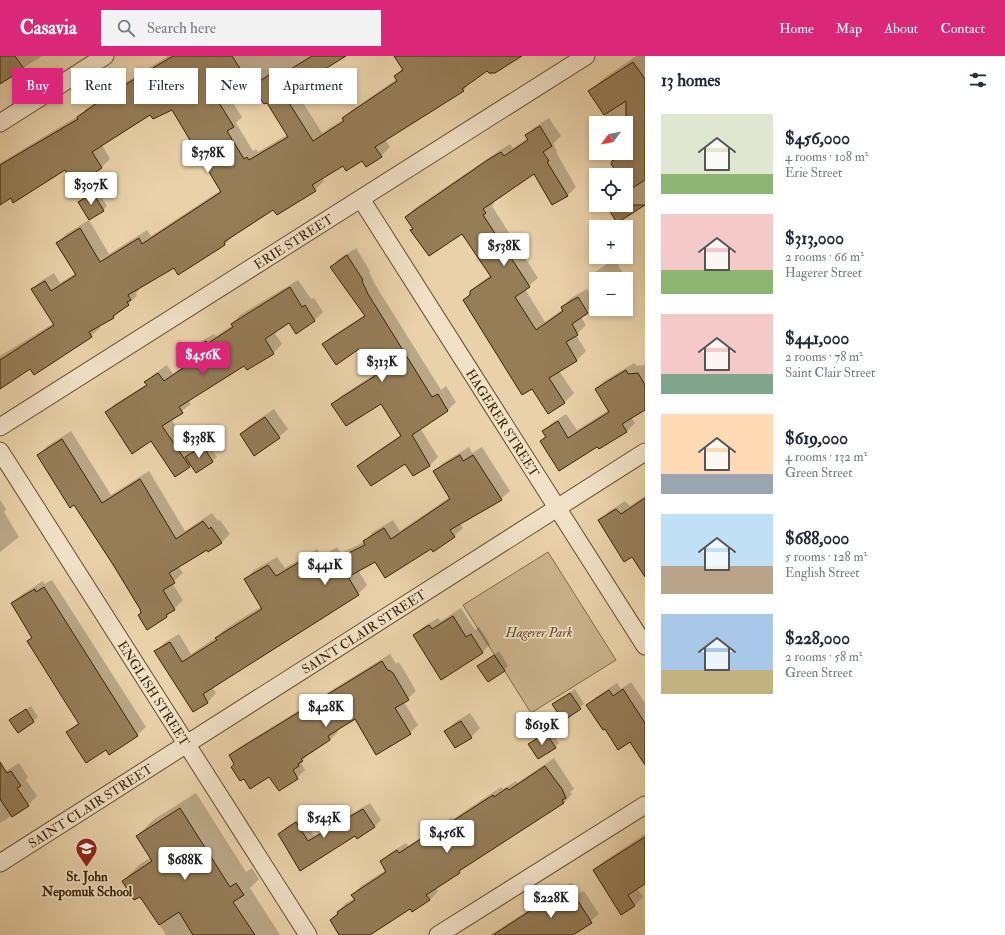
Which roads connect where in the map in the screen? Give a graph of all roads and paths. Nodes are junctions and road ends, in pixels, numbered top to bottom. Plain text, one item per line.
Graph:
1 (105, 56) edge
2 (586, 56) edge
3 (0, 123) edge
4 (361, 199) junction
5 (0, 427) edge
6 (0, 451) edge
7 (645, 452) edge
8 (557, 508) junction
9 (645, 646) edge
10 (186, 744) junction
11 (645, 805) edge
12 (0, 863) edge
13 (308, 935) edge
14 (438, 935) edge

1 - 3 street
2 - 4 street, ERIE STREET
4 - 5 street, ERIE STREET
4 - 8 street, HAGERER STREET
6 - 10 street, ENGLISH STREET
7 - 8 street, SAINT CLAIR STREET
8 - 9 street, HAGERER STREET
8 - 10 street, SAINT CLAIR STREET
10 - 12 street, SAINT CLAIR STREET
10 - 13 street, ENGLISH STREET
11 - 14 street

